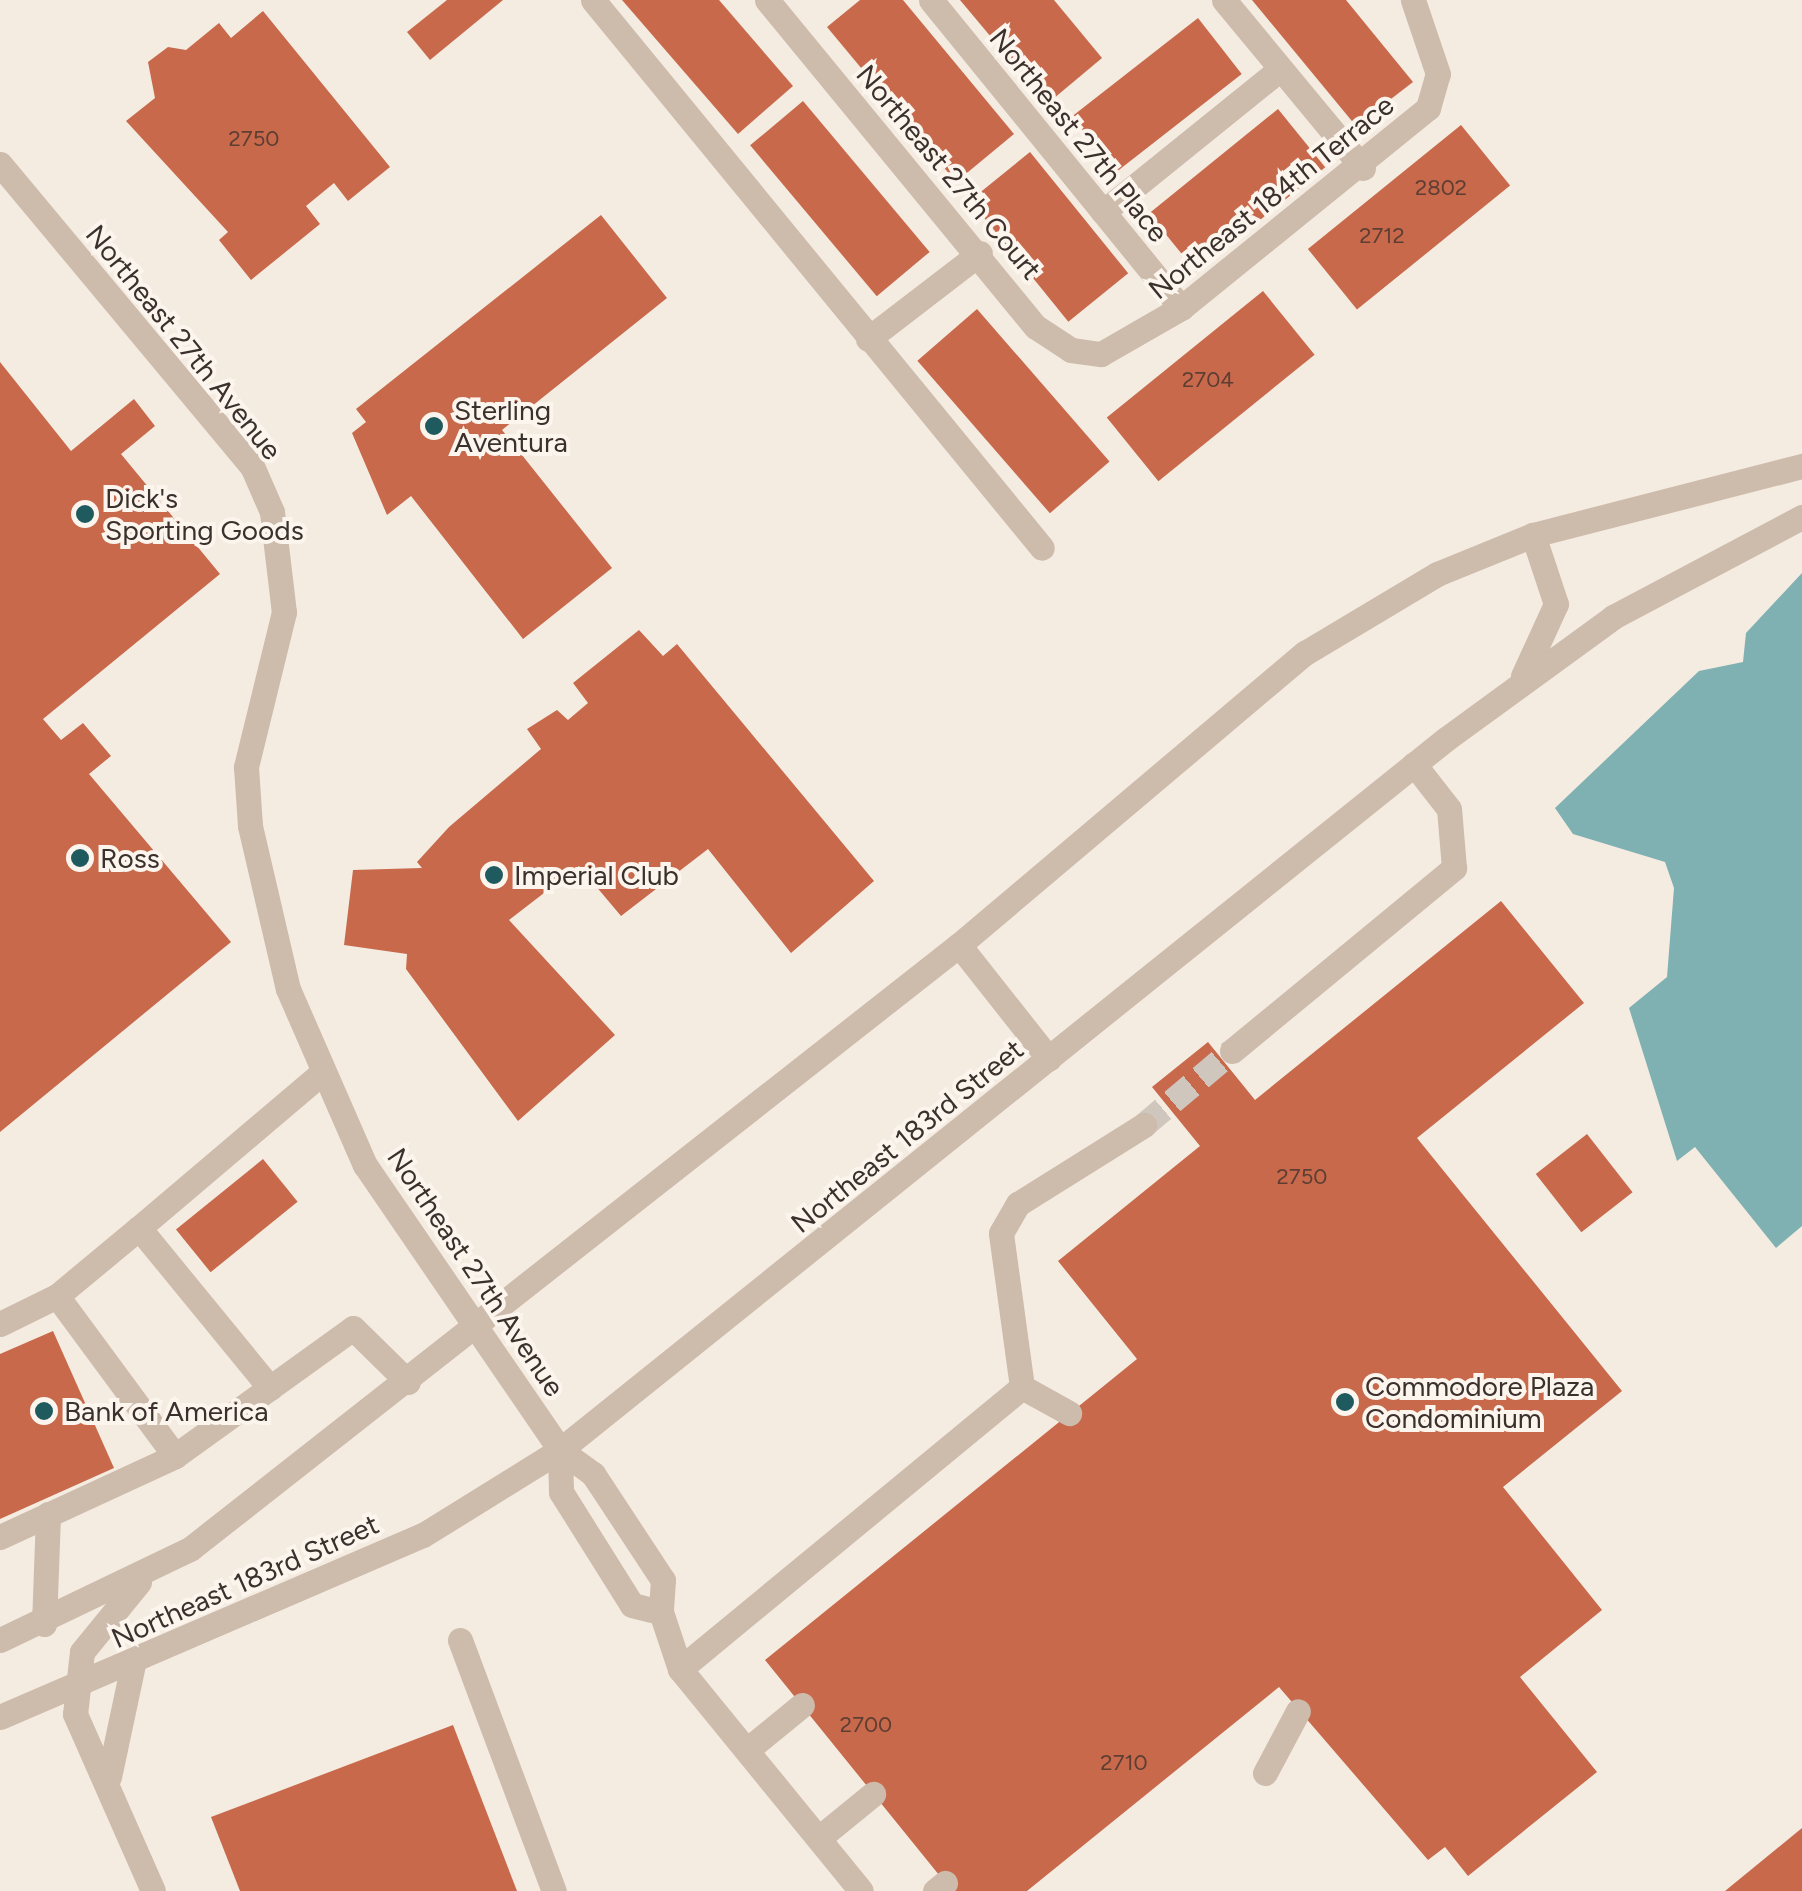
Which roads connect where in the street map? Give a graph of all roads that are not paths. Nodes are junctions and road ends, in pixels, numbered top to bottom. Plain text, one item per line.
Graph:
1 (593, 0) edge
2 (767, 0) edge
3 (930, 0) edge
4 (1224, 0) edge
5 (1414, 0) edge
6 (1280, 69) junction
7 (0, 164) edge
8 (1364, 168) junction
9 (1102, 212) junction
10 (980, 253) junction
11 (1181, 308) junction
12 (868, 339) junction
13 (1102, 354) joint
14 (1802, 466) edge
15 (1802, 517) edge
16 (1534, 536) junction
17 (1042, 548) dead end
18 (1515, 689) junction
19 (1414, 764) junction
20 (959, 945) junction
21 (1232, 1051) tunnel mouth
22 (1049, 1059) junction
23 (322, 1074) junction
24 (1144, 1125) tunnel mouth
25 (140, 1228) junction
26 (57, 1296) junction
27 (0, 1324) edge
28 (477, 1330) junction
29 (408, 1382) junction
30 (1022, 1387) junction
31 (270, 1388) junction
32 (1069, 1413) dead end
33 (560, 1450) junction
34 (175, 1456) junction
35 (48, 1514) junction
36 (0, 1536) edge
37 (148, 1570) junction
38 (661, 1612) junction
39 (44, 1624) junction
40 (0, 1640) edge
41 (460, 1640) dead end
42 (133, 1664) junction
43 (680, 1668) junction
44 (74, 1689) junction
45 (802, 1706) dead end
46 (1298, 1711) dead end
47 (0, 1717) edge
48 (747, 1750) junction
49 (1265, 1773) dead end
50 (109, 1777) junction
51 (874, 1794) dead end
52 (819, 1838) junction
53 (154, 1891) edge
54 (554, 1891) edge
55 (861, 1891) edge

1 - 12 street
2 - 10 street, Northeast 27th Court
3 - 9 street, Northeast 27th Place
4 - 6 street
5 - 8 street, Northeast 184th Terrace
6 - 8 street
6 - 9 street
7 - 23 street, Northeast 27th Avenue
8 - 11 street, Northeast 184th Terrace
9 - 11 street, Northeast 27th Place
10 - 12 street
10 - 13 street, Northeast 27th Court
11 - 13 street, Northeast 184th Terrace
12 - 17 street
14 - 16 street, Northeast 183rd Street
15 - 18 street, Northeast 183rd Street
16 - 18 street
16 - 20 street, Northeast 183rd Street
18 - 19 street, Northeast 183rd Street
19 - 21 street
19 - 22 street, Northeast 183rd Street
20 - 22 street
20 - 28 street, Northeast 183rd Street
22 - 33 street, Northeast 183rd Street
23 - 25 street
23 - 28 street, Northeast 27th Avenue
24 - 30 street
25 - 26 street
25 - 31 street
26 - 27 street
26 - 34 street
28 - 29 street, Northeast 183rd Street
28 - 33 street, Northeast 27th Avenue
29 - 31 street
29 - 37 street, Northeast 183rd Street
30 - 32 street
30 - 43 street
31 - 34 street
33 - 38 street
33 - 38 street
33 - 42 street, Northeast 183rd Street
34 - 35 street
35 - 36 street
35 - 39 street
37 - 39 street, Northeast 183rd Street
37 - 44 street
38 - 43 street
39 - 40 street, Northeast 183rd Street
41 - 54 street
42 - 44 street, Northeast 183rd Street
42 - 50 street
43 - 48 street
44 - 47 street, Northeast 183rd Street
44 - 50 street
45 - 48 street
46 - 49 street
48 - 52 street
50 - 53 street
51 - 52 street
52 - 55 street

